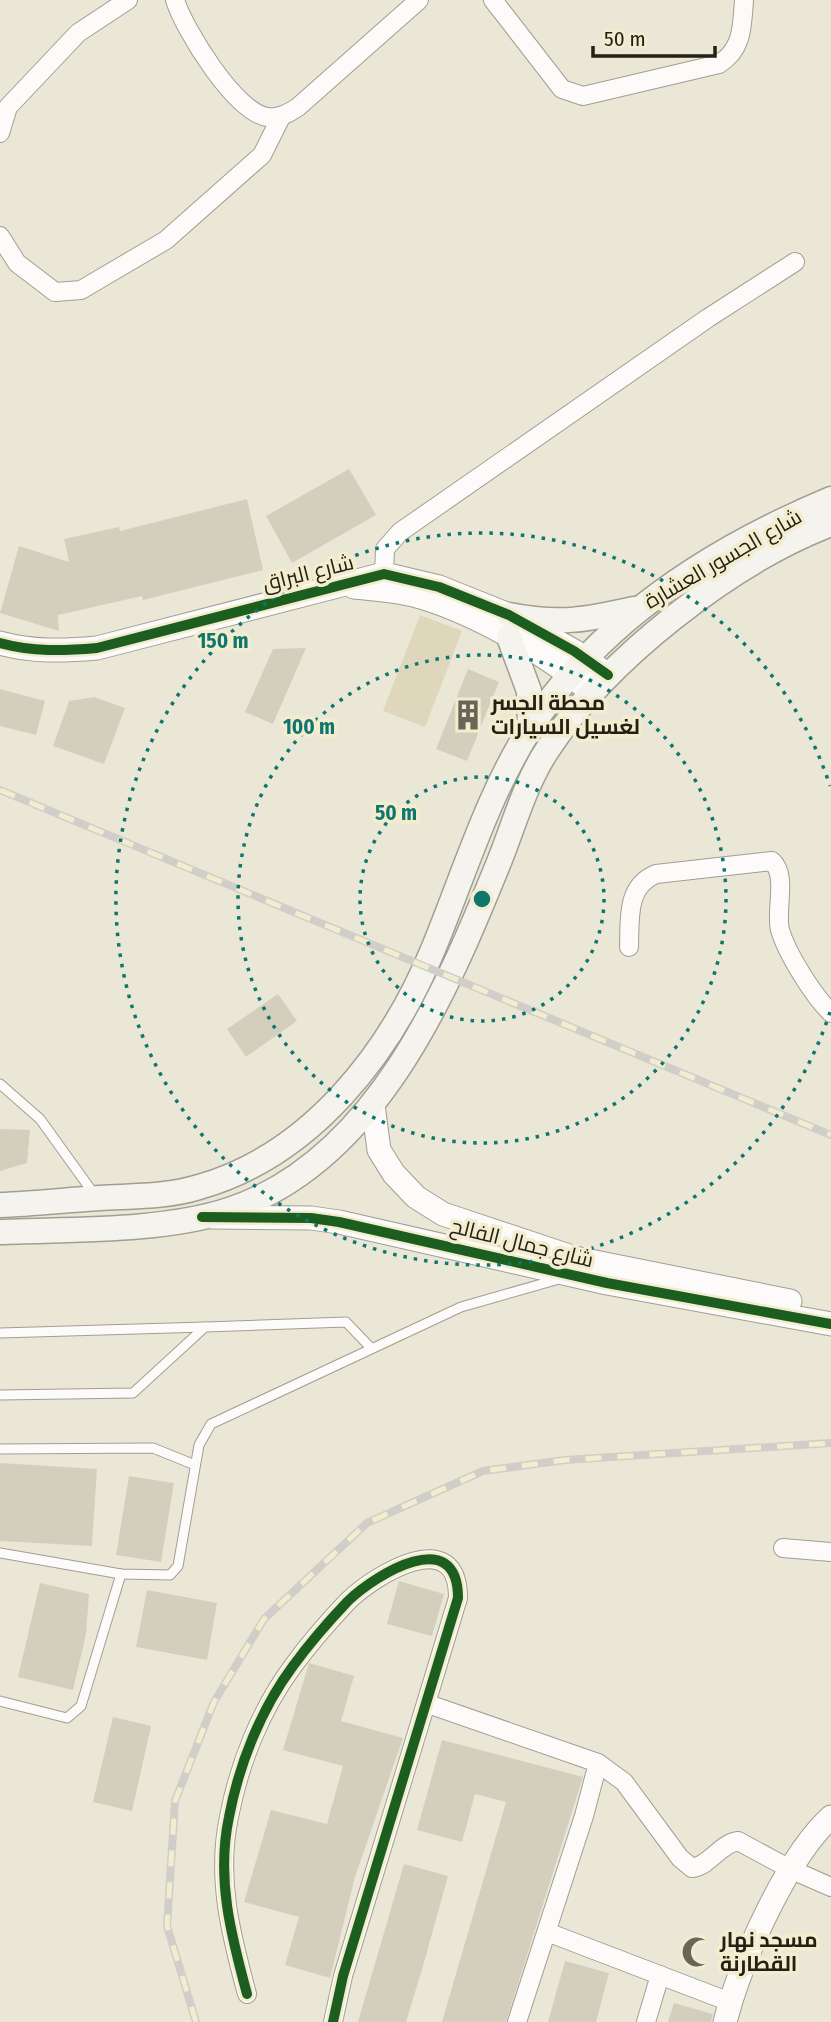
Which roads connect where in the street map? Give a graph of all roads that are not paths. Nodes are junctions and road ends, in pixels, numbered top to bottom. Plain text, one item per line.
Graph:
1 (128, 0) edge
2 (175, 0) edge
3 (419, 0) edge
4 (493, 0) edge
5 (744, 0) edge
6 (281, 117) junction
7 (0, 132) edge
8 (0, 236) edge
9 (795, 262) dead end
10 (831, 499) edge
11 (831, 524) edge
12 (384, 574) junction
13 (337, 585) junction
14 (638, 608) junction
15 (509, 626) junction
16 (0, 643) edge
17 (576, 666) junction
18 (600, 684) junction
19 (530, 728) junction
20 (629, 947) dead end
21 (831, 1013) edge
22 (0, 1084) edge
23 (373, 1105) junction
24 (97, 1198) junction
25 (0, 1205) edge
26 (202, 1217) junction
27 (0, 1232) edge
28 (571, 1276) junction
29 (831, 1310) edge
30 (831, 1324) edge
31 (205, 1327) junction
32 (0, 1333) edge
33 (371, 1348) junction
34 (0, 1395) edge
35 (0, 1450) edge
36 (195, 1465) junction
37 (783, 1548) dead end
38 (831, 1552) edge
39 (0, 1553) edge
40 (121, 1574) junction
41 (0, 1700) edge
42 (428, 1704) junction
43 (598, 1763) junction
44 (831, 1817) edge
45 (790, 1870) junction
46 (831, 1887) edge
47 (547, 1933) junction
48 (660, 1975) junction
49 (247, 1994) dead end
50 (728, 2012) edge
51 (333, 2022) edge
52 (517, 2022) edge
53 (646, 2022) edge

1 - 7 street
2 - 6 street
3 - 6 street
4 - 5 street
6 - 8 street
9 - 12 street
10 - 14 main road, شارع الجسور العشارة
11 - 18 main road, شارع الجسور العشارة
12 - 13 street, شارع البراق
12 - 15 street, شارع البراق
13 - 15 street, شارع البراق
13 - 16 street, شارع البراق
14 - 15 main road
14 - 17 main road, شارع الجسور العشارة
15 - 17 street, شارع البراق
15 - 19 main road
17 - 18 street, شارع البراق
17 - 19 main road, شارع الجسور العشارة
18 - 23 main road, شارع الجسور العشارة
19 - 24 main road, شارع الجسور العشارة
20 - 21 street
22 - 24 lane
23 - 26 main road, شارع الجسور العشارة
23 - 29 street, شارع جمال الفالح
24 - 25 main road, شارع الجسور العشارة
26 - 27 main road, شارع الجسور العشارة
26 - 28 street, شارع جمال الفالح
28 - 30 street, شارع جمال الفالح
28 - 33 lane
31 - 32 lane
31 - 33 lane
31 - 34 lane
33 - 36 lane
35 - 36 lane
36 - 40 lane
37 - 38 street
39 - 40 lane
40 - 41 lane
42 - 43 street
42 - 49 street
42 - 51 street
43 - 45 street
43 - 47 street
44 - 45 street
45 - 46 street
45 - 50 street
47 - 48 street
47 - 52 street
48 - 50 street
48 - 53 street

